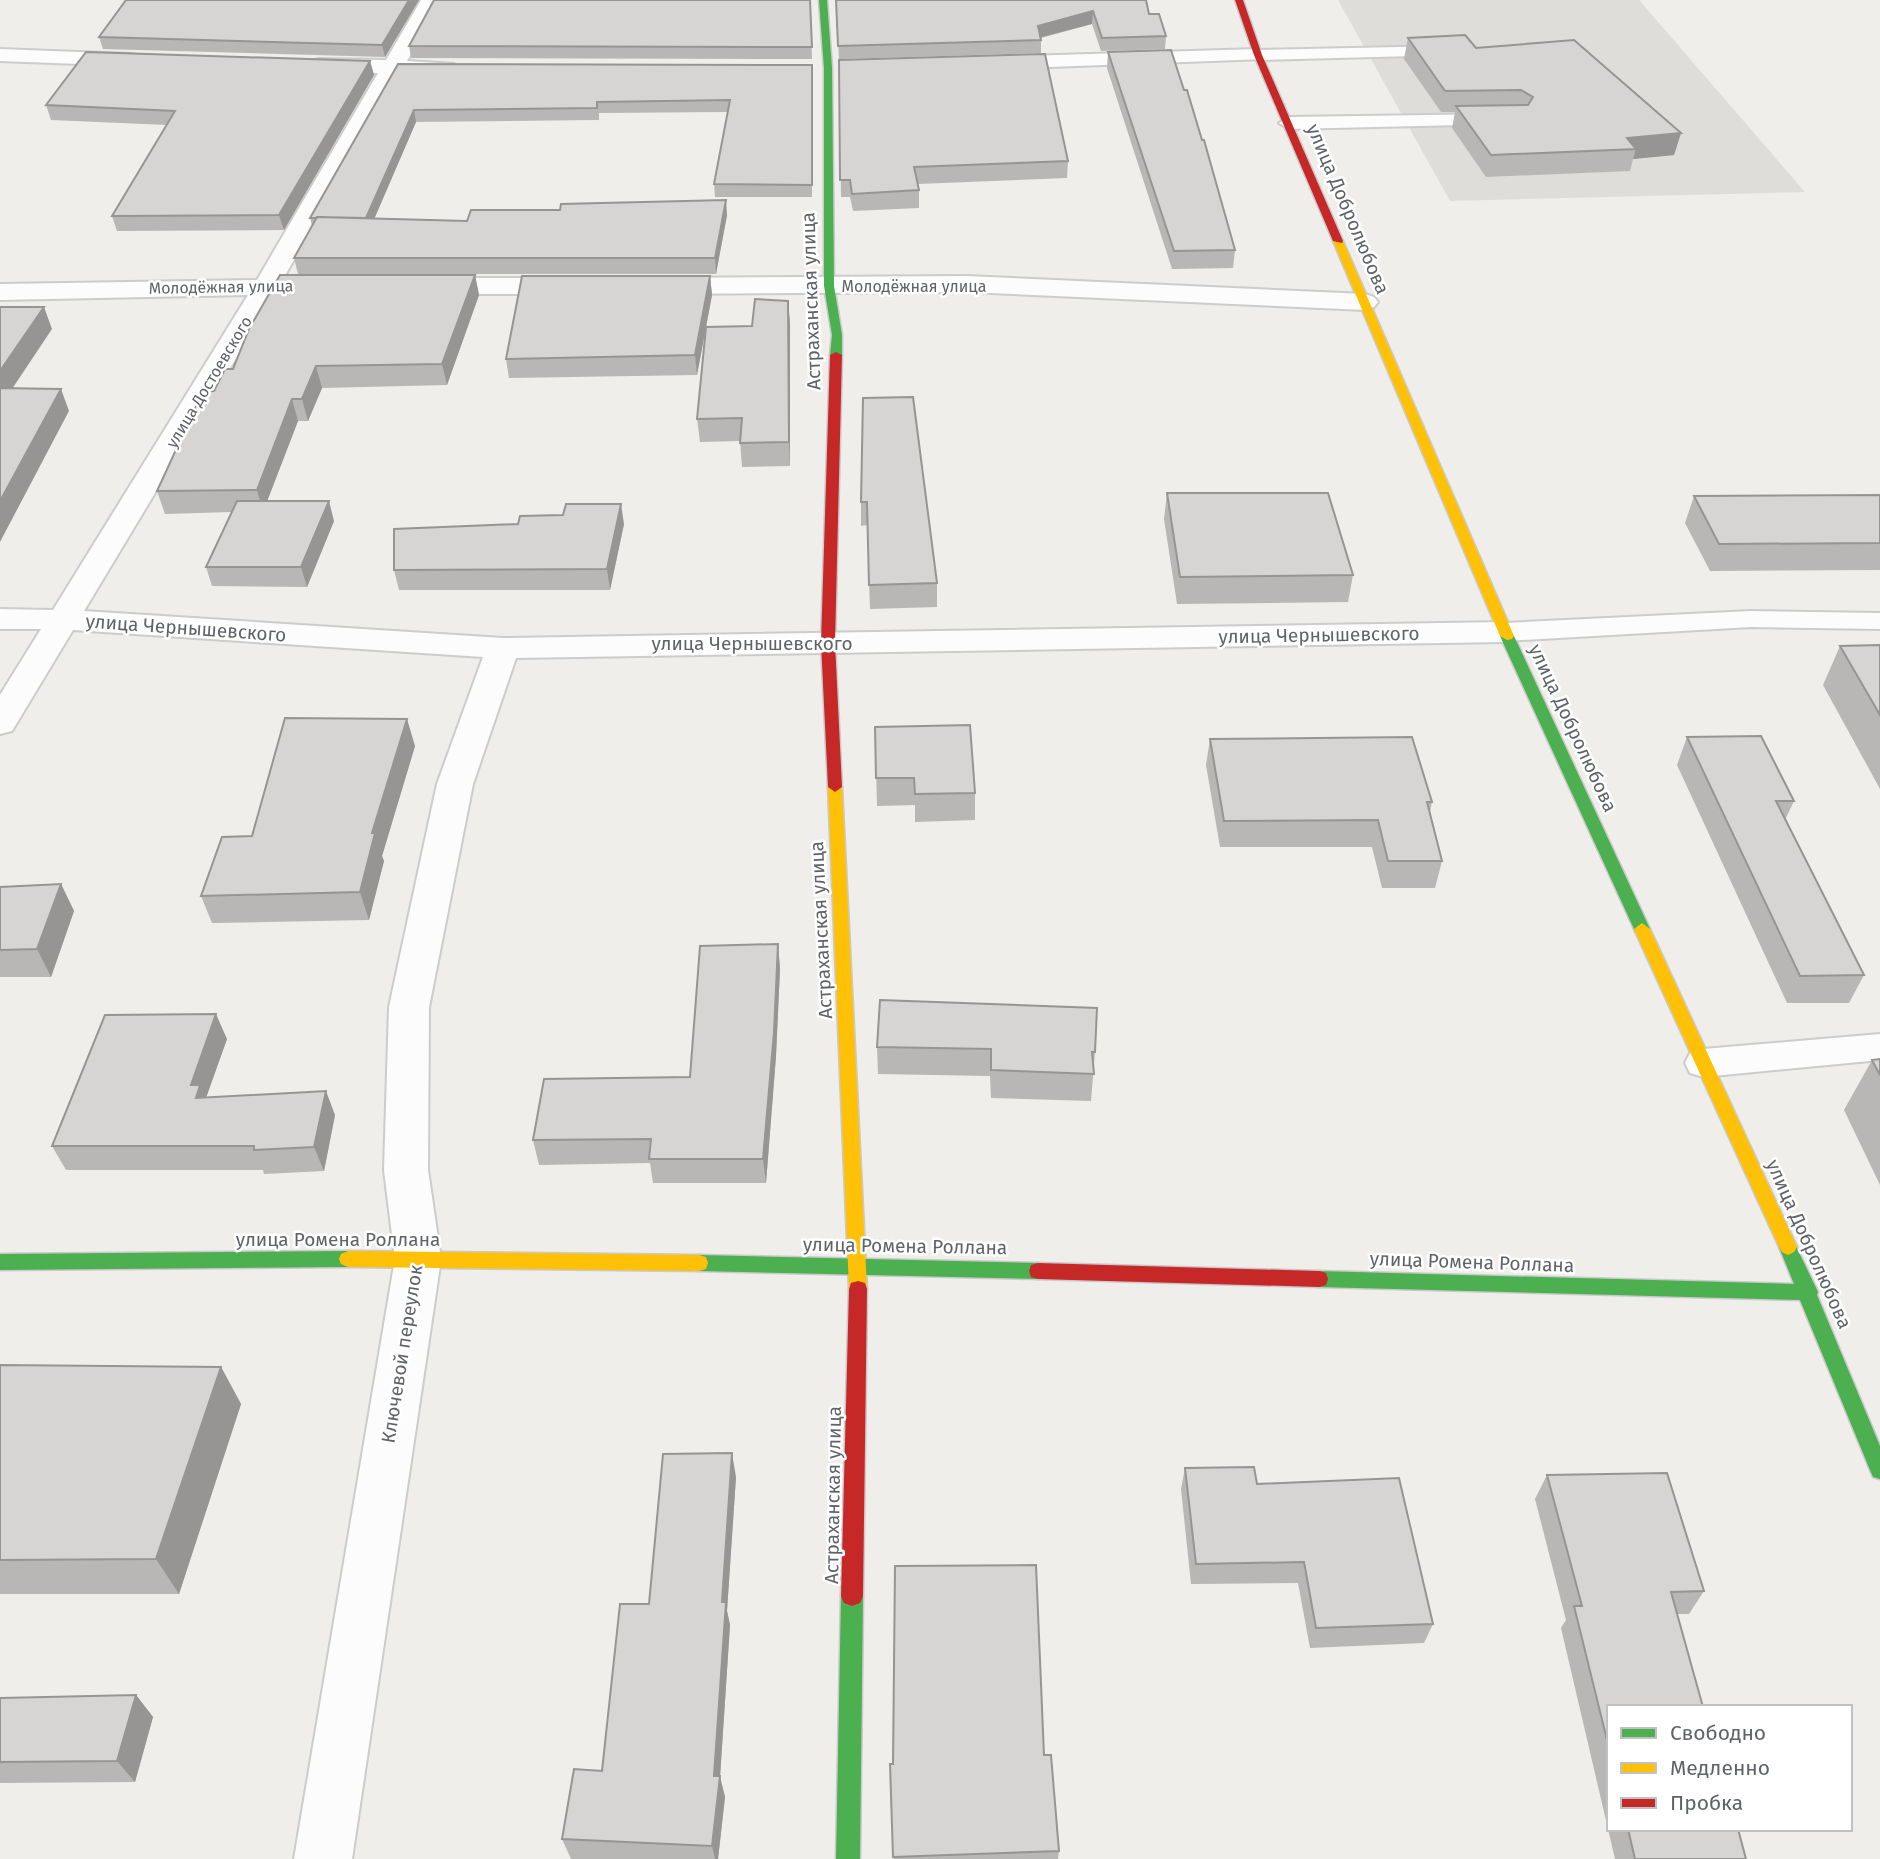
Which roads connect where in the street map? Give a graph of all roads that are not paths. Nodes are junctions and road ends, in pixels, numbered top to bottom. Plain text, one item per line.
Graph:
1 (431, 0) edge
2 (823, 0) edge
3 (1239, 0) edge
4 (1446, 51) edge
5 (0, 55) edge
6 (1258, 55) junction
7 (149, 60) edge
8 (967, 64) edge
9 (297, 65) edge
10 (392, 68) junction
11 (474, 68) edge
12 (801, 68) edge
13 (835, 68) junction
14 (1516, 120) edge
15 (1289, 123) junction
16 (267, 285) junction
17 (349, 286) edge
18 (404, 286) edge
19 (596, 286) edge
20 (637, 286) edge
21 (829, 286) junction
22 (0, 292) edge
23 (1365, 302) junction
24 (0, 619) edge
25 (65, 620) junction
26 (1880, 621) edge
27 (1505, 632) junction
28 (828, 643) junction
29 (503, 648) junction
30 (0, 723) edge
31 (1880, 1047) edge
32 (1703, 1063) junction
33 (418, 1259) junction
34 (0, 1262) edge
35 (858, 1266) junction
36 (1809, 1292) junction
37 (1880, 1469) edge
38 (323, 1859) edge
39 (848, 1859) edge

1 - 10 street, улица Достоевского
2 - 13 street, Астраханская улица
3 - 6 street, улица Добролюбова
4 - 6 lane
5 - 7 street
6 - 8 street
6 - 15 street, улица Добролюбова
9 - 10 street
10 - 11 street
10 - 16 street, улица Достоевского
12 - 13 street
13 - 21 street, Астраханская улица
14 - 15 lane
15 - 23 street, улица Добролюбова
16 - 17 street, Молодёжная улица
16 - 22 street, Молодёжная улица
16 - 25 street, улица Достоевского
18 - 19 street
20 - 21 street, Молодёжная улица
21 - 23 street, Молодёжная улица
21 - 28 street, Астраханская улица
23 - 27 street, улица Добролюбова
24 - 25 street, улица Чернышевского
25 - 29 street, улица Чернышевского
25 - 30 street, улица Достоевского
26 - 27 lane
27 - 28 street, улица Чернышевского
27 - 32 street, улица Добролюбова
28 - 29 street, улица Чернышевского
28 - 35 street, Астраханская улица
29 - 33 street, Ключевой переулок
31 - 32 lane
32 - 36 street, улица Добролюбова
33 - 34 street, улица Ромена Роллана
33 - 35 street, улица Ромена Роллана
33 - 38 street, Ключевой переулок
35 - 36 street, улица Ромена Роллана
35 - 39 street, Астраханская улица
36 - 37 street, улица Добролюбова

